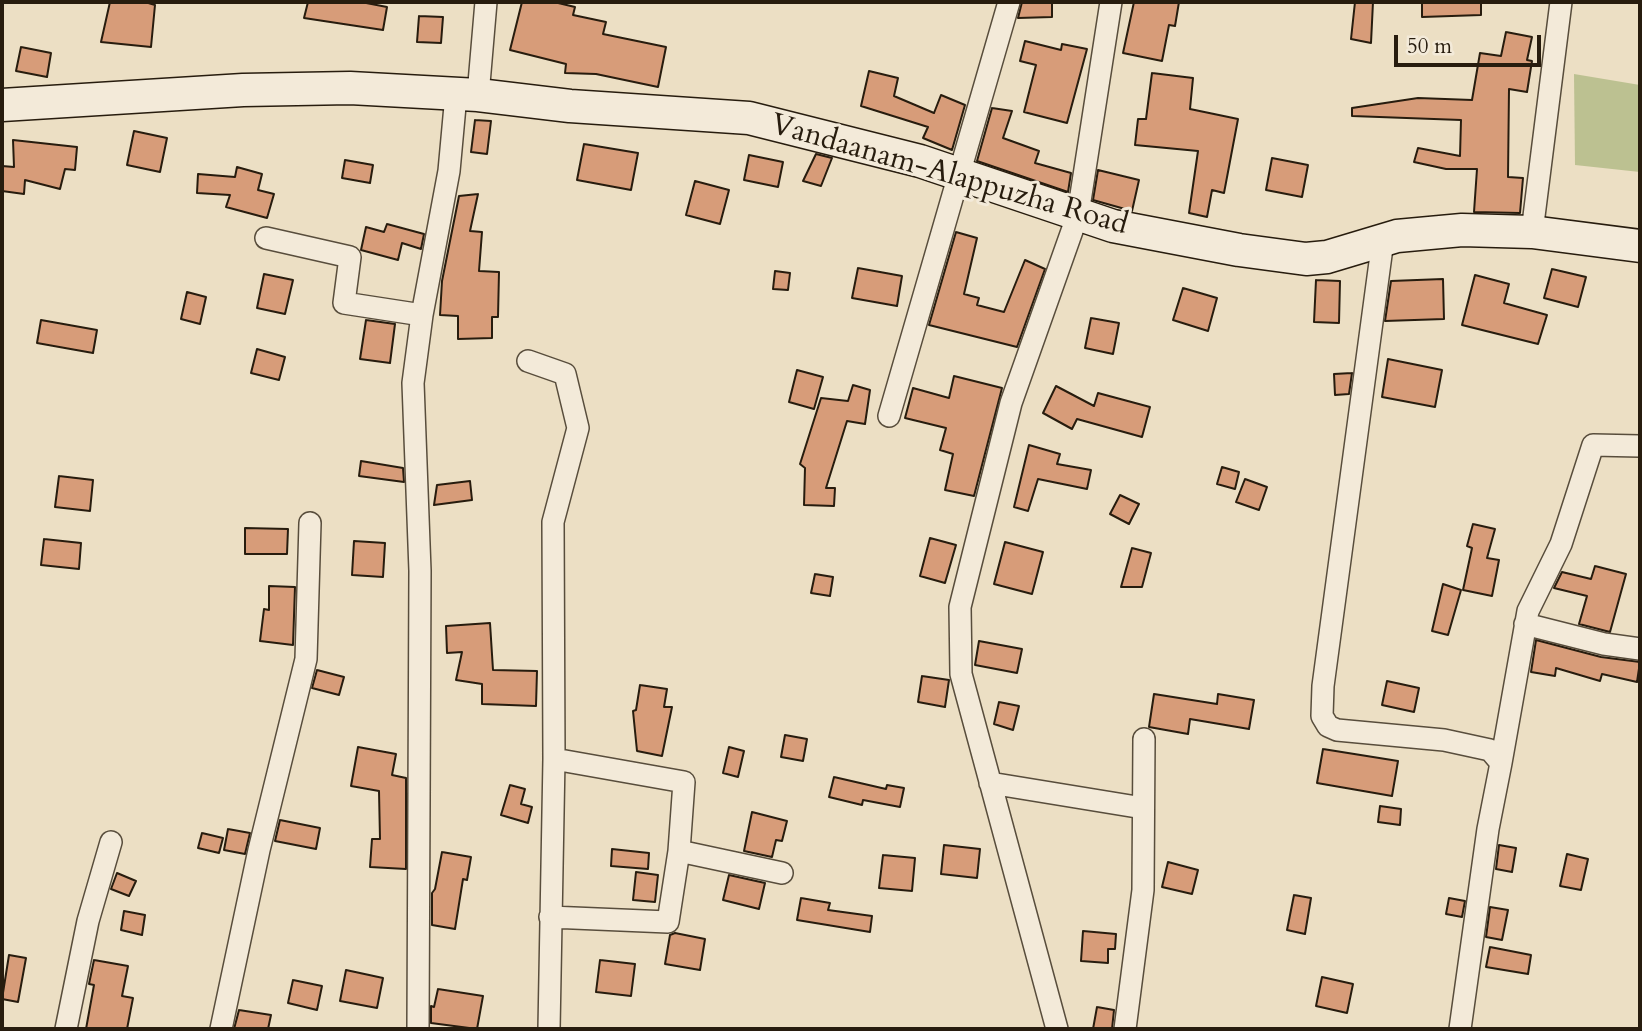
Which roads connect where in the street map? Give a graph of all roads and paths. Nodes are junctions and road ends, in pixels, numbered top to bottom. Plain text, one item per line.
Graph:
1 (486, 2) edge
2 (1009, 2) edge
3 (1111, 2) edge
4 (1561, 2) edge
5 (467, 95) junction
6 (2, 105) edge
7 (961, 175) junction
8 (1078, 214) junction
9 (1532, 232) junction
10 (266, 238) dead end
11 (1383, 240) junction
12 (1640, 246) edge
13 (422, 315) junction
14 (528, 361) dead end
15 (888, 416) dead end
16 (1640, 446) edge
17 (310, 523) dead end
18 (1525, 624) junction
19 (1640, 649) edge
20 (1144, 739) dead end
21 (554, 759) junction
22 (1501, 763) junction
23 (990, 783) junction
24 (1143, 808) junction
25 (111, 842) dead end
26 (679, 851) junction
27 (782, 873) dead end
28 (550, 917) junction
29 (66, 1029) edge
30 (221, 1029) edge
31 (418, 1029) edge
32 (549, 1029) edge
33 (1058, 1029) edge
34 (1125, 1029) edge
35 (1460, 1029) edge

1 - 5 street
2 - 7 street
3 - 8 street
4 - 9 street
5 - 6 main road, Vandaanam-Alappuzha Road
5 - 7 main road, Vandaanam-Alappuzha Road
5 - 13 street
7 - 8 main road, Vandaanam-Alappuzha Road
7 - 15 street
8 - 11 main road, Vandaanam-Alappuzha Road
8 - 23 street
9 - 11 main road, Vandaanam-Alappuzha Road
9 - 12 main road, Vandaanam-Alappuzha Road
10 - 13 street
11 - 22 street
13 - 31 street
14 - 21 street
16 - 18 street
17 - 30 street
18 - 19 street
18 - 22 street
20 - 24 street
21 - 26 street
21 - 28 street
22 - 35 street
23 - 24 street
23 - 33 street
24 - 34 street
25 - 29 street
26 - 27 street
26 - 28 street
28 - 32 street

